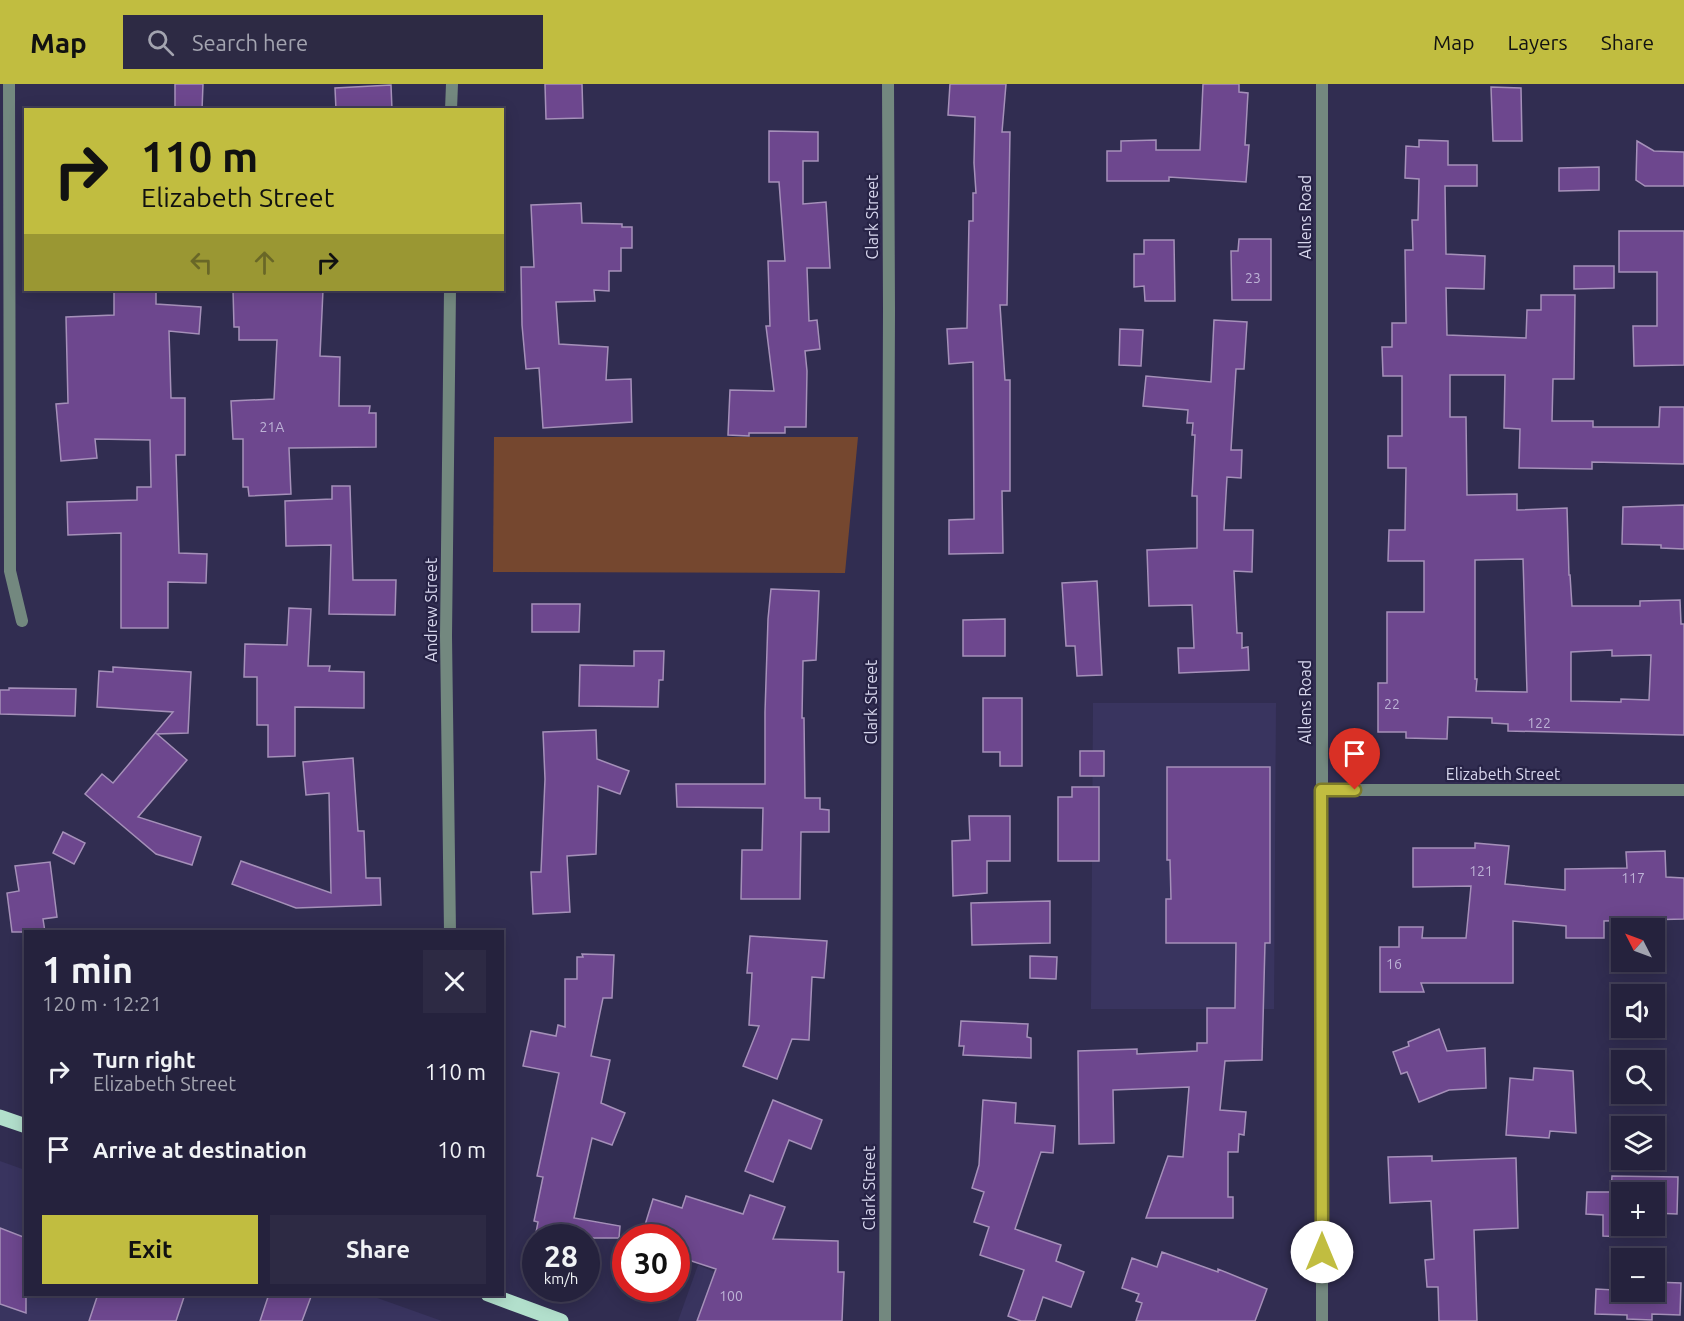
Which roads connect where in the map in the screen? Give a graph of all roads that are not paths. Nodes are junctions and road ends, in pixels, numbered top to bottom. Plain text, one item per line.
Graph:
1 (9, 84) edge
2 (452, 84) edge
3 (888, 84) edge
4 (1322, 84) edge
5 (451, 108) edge
6 (450, 291) edge
7 (22, 621) dead end
8 (1321, 790) junction
9 (1684, 790) edge
10 (450, 930) edge
11 (0, 1117) edge
12 (24, 1125) edge
13 (493, 1296) edge
14 (561, 1321) edge
15 (885, 1321) edge
16 (1322, 1321) edge

1 - 7 street
2 - 5 street
3 - 15 street, Clark Street
4 - 8 street, Allens Road
6 - 10 street, Andrew Street
8 - 9 street, Elizabeth Street
8 - 16 street, Allens Road
11 - 12 main road
13 - 14 main road

